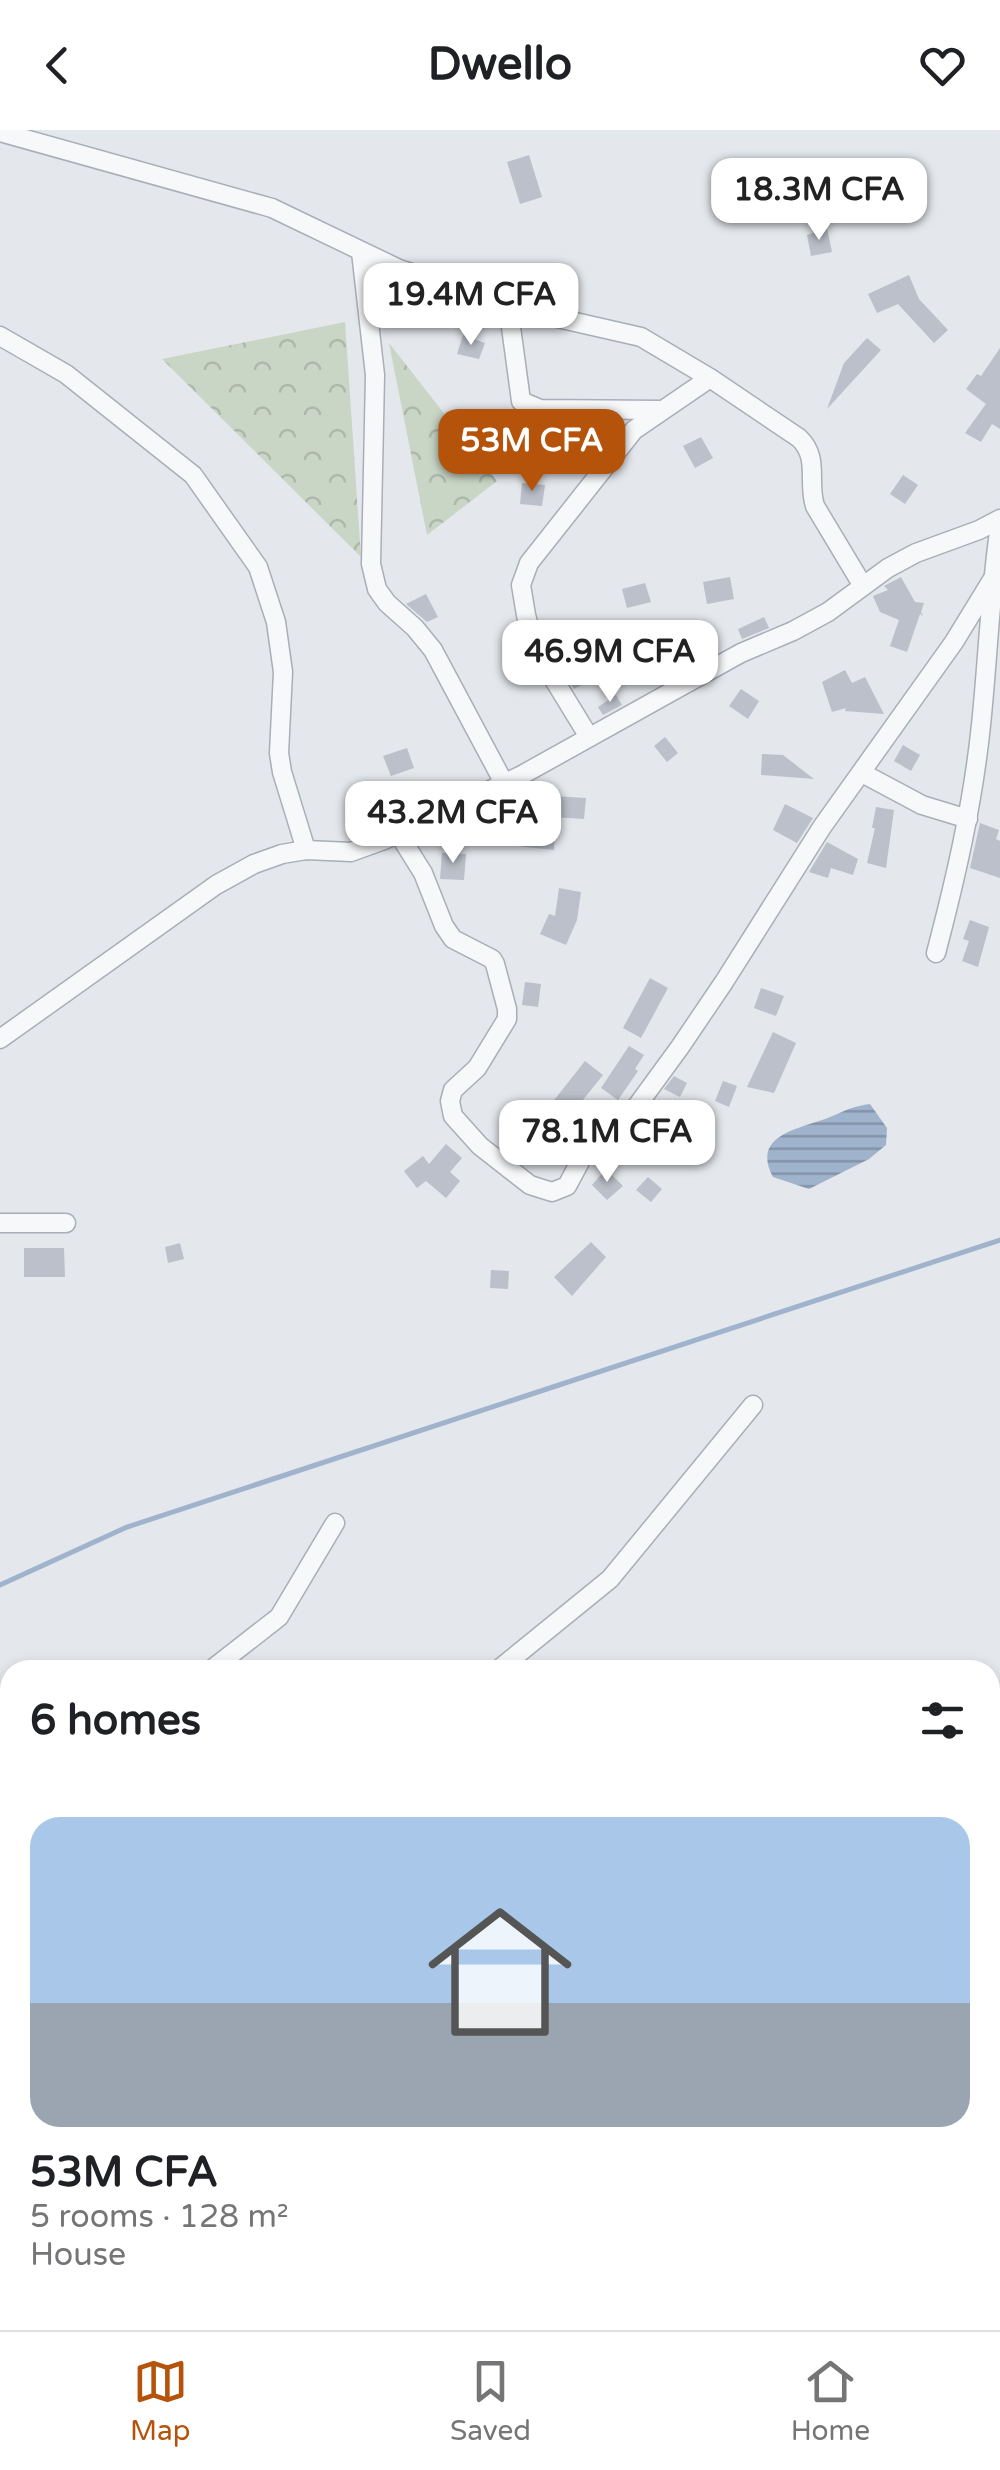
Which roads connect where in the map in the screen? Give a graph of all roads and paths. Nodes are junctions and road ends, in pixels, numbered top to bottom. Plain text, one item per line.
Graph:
1 (0, 132) edge
2 (361, 252) junction
3 (508, 305) junction
4 (0, 336) edge
5 (710, 378) junction
6 (664, 410) junction
7 (1000, 522) edge
8 (992, 580) junction
9 (863, 586) junction
10 (589, 737) junction
11 (862, 772) junction
12 (504, 783) junction
13 (968, 819) junction
14 (398, 834) junction
15 (306, 850) junction
16 (936, 952) dead end
17 (0, 1040) edge
18 (0, 1223) edge
19 (66, 1223) dead end
20 (752, 1405) dead end
21 (335, 1523) dead end
22 (225, 1660) edge
23 (510, 1660) edge

1 - 2 street
2 - 3 street
2 - 12 street
3 - 5 street
3 - 6 street
4 - 15 street
5 - 6 street
5 - 9 street
6 - 10 street
7 - 8 street
7 - 9 street
8 - 11 street
8 - 13 street
9 - 10 street
10 - 12 street
11 - 13 street
11 - 14 street
12 - 14 street
13 - 16 street
14 - 15 street
15 - 17 street
18 - 19 street
20 - 23 street
21 - 22 street

